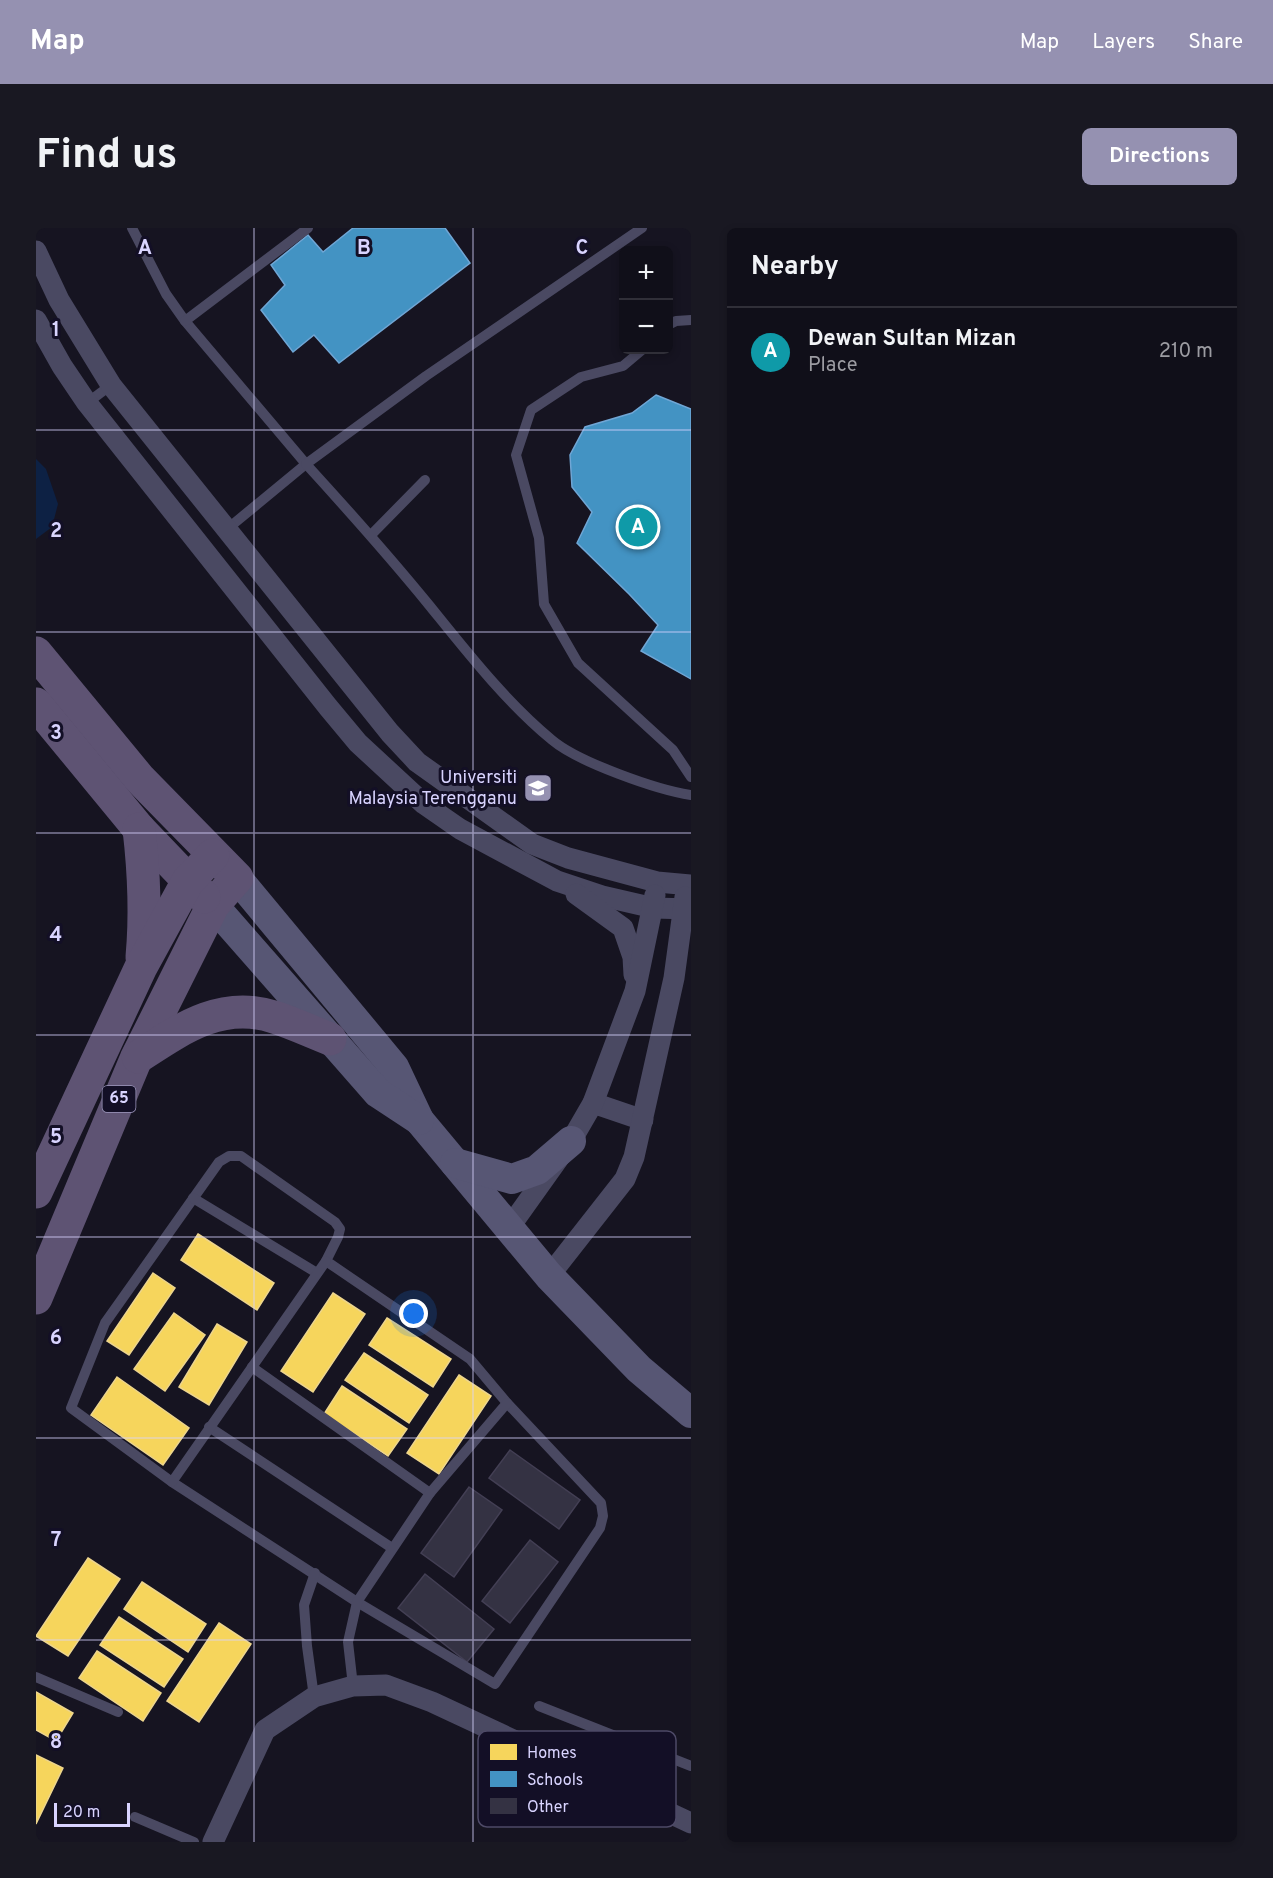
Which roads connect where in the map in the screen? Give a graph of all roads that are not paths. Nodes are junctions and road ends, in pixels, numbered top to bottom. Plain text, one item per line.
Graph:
1 (132, 228) edge
2 (308, 228) edge
3 (642, 228) edge
4 (36, 250) edge
5 (36, 320) edge
6 (691, 320) edge
7 (185, 321) junction
8 (673, 323) edge
9 (637, 354) edge
10 (111, 385) junction
11 (87, 403) junction
12 (306, 464) junction
13 (425, 480) dead end
14 (226, 530) junction
15 (371, 535) junction
16 (36, 653) edge
17 (36, 704) edge
18 (691, 777) edge
19 (691, 795) edge
20 (139, 830) junction
21 (213, 855) junction
22 (237, 878) junction
23 (188, 881) junction
24 (557, 881) junction
25 (657, 882) junction
26 (689, 885) edge
27 (213, 905) junction
28 (654, 908) junction
29 (687, 909) edge
30 (691, 962) edge
31 (141, 967) junction
32 (674, 978) junction
33 (635, 991) junction
34 (330, 1039) junction
35 (136, 1059) junction
36 (593, 1102) junction
37 (419, 1120) junction
38 (643, 1120) junction
39 (571, 1142) junction
40 (455, 1163) junction
41 (36, 1192) edge
42 (193, 1198) junction
43 (509, 1228) junction
44 (326, 1262) junction
45 (317, 1273) junction
46 (549, 1276) junction
47 (36, 1298) edge
48 (252, 1367) junction
49 (507, 1403) junction
50 (691, 1413) edge
51 (209, 1427) junction
52 (172, 1482) junction
53 (430, 1493) junction
54 (392, 1548) junction
55 (315, 1573) junction
56 (357, 1602) junction
57 (36, 1677) edge
58 (353, 1686) junction
59 (314, 1697) junction
60 (539, 1706) dead end
61 (118, 1712) dead end
62 (494, 1731) edge
63 (602, 1731) edge
64 (676, 1760) edge
65 (691, 1766) edge
66 (676, 1816) edge
67 (135, 1817) dead end
68 (691, 1823) edge
69 (194, 1842) edge
70 (213, 1842) edge

1 - 7 lane
2 - 7 lane
3 - 12 lane
4 - 10 street
5 - 11 street
6 - 8 lane
7 - 12 lane
9 - 18 lane
10 - 11 lane
10 - 14 street
11 - 24 street
12 - 14 lane
12 - 15 lane
13 - 15 lane
14 - 25 street
15 - 19 lane
16 - 21 main road
17 - 20 main road
20 - 23 main road
20 - 31 main road
21 - 22 main road
21 - 23 main road, 65
22 - 27 main road, 65
22 - 37 main road
23 - 27 main road
23 - 31 main road, 65
24 - 28 street
24 - 33 street
25 - 26 street
25 - 28 street
26 - 29 street
27 - 34 main road
27 - 35 main road, 65
28 - 29 street
28 - 33 street
29 - 32 street
30 - 32 street
31 - 41 main road, 65
32 - 38 street
33 - 36 street
34 - 35 main road
34 - 37 main road
35 - 47 main road, 65
36 - 38 street
36 - 39 street
37 - 40 main road
38 - 46 street
39 - 40 main road
39 - 43 street
40 - 43 main road
42 - 44 lane
42 - 45 lane
42 - 52 lane
43 - 46 main road
44 - 45 lane
44 - 49 lane
45 - 48 lane
46 - 50 main road
48 - 51 lane
48 - 53 lane
49 - 53 lane
49 - 56 lane
51 - 52 lane
51 - 54 lane
52 - 55 lane
53 - 54 lane
54 - 56 lane
55 - 56 lane
55 - 59 lane
56 - 58 lane
57 - 61 lane
58 - 59 street
58 - 62 street
59 - 70 street
60 - 63 lane
64 - 65 lane
66 - 68 street
67 - 69 lane

